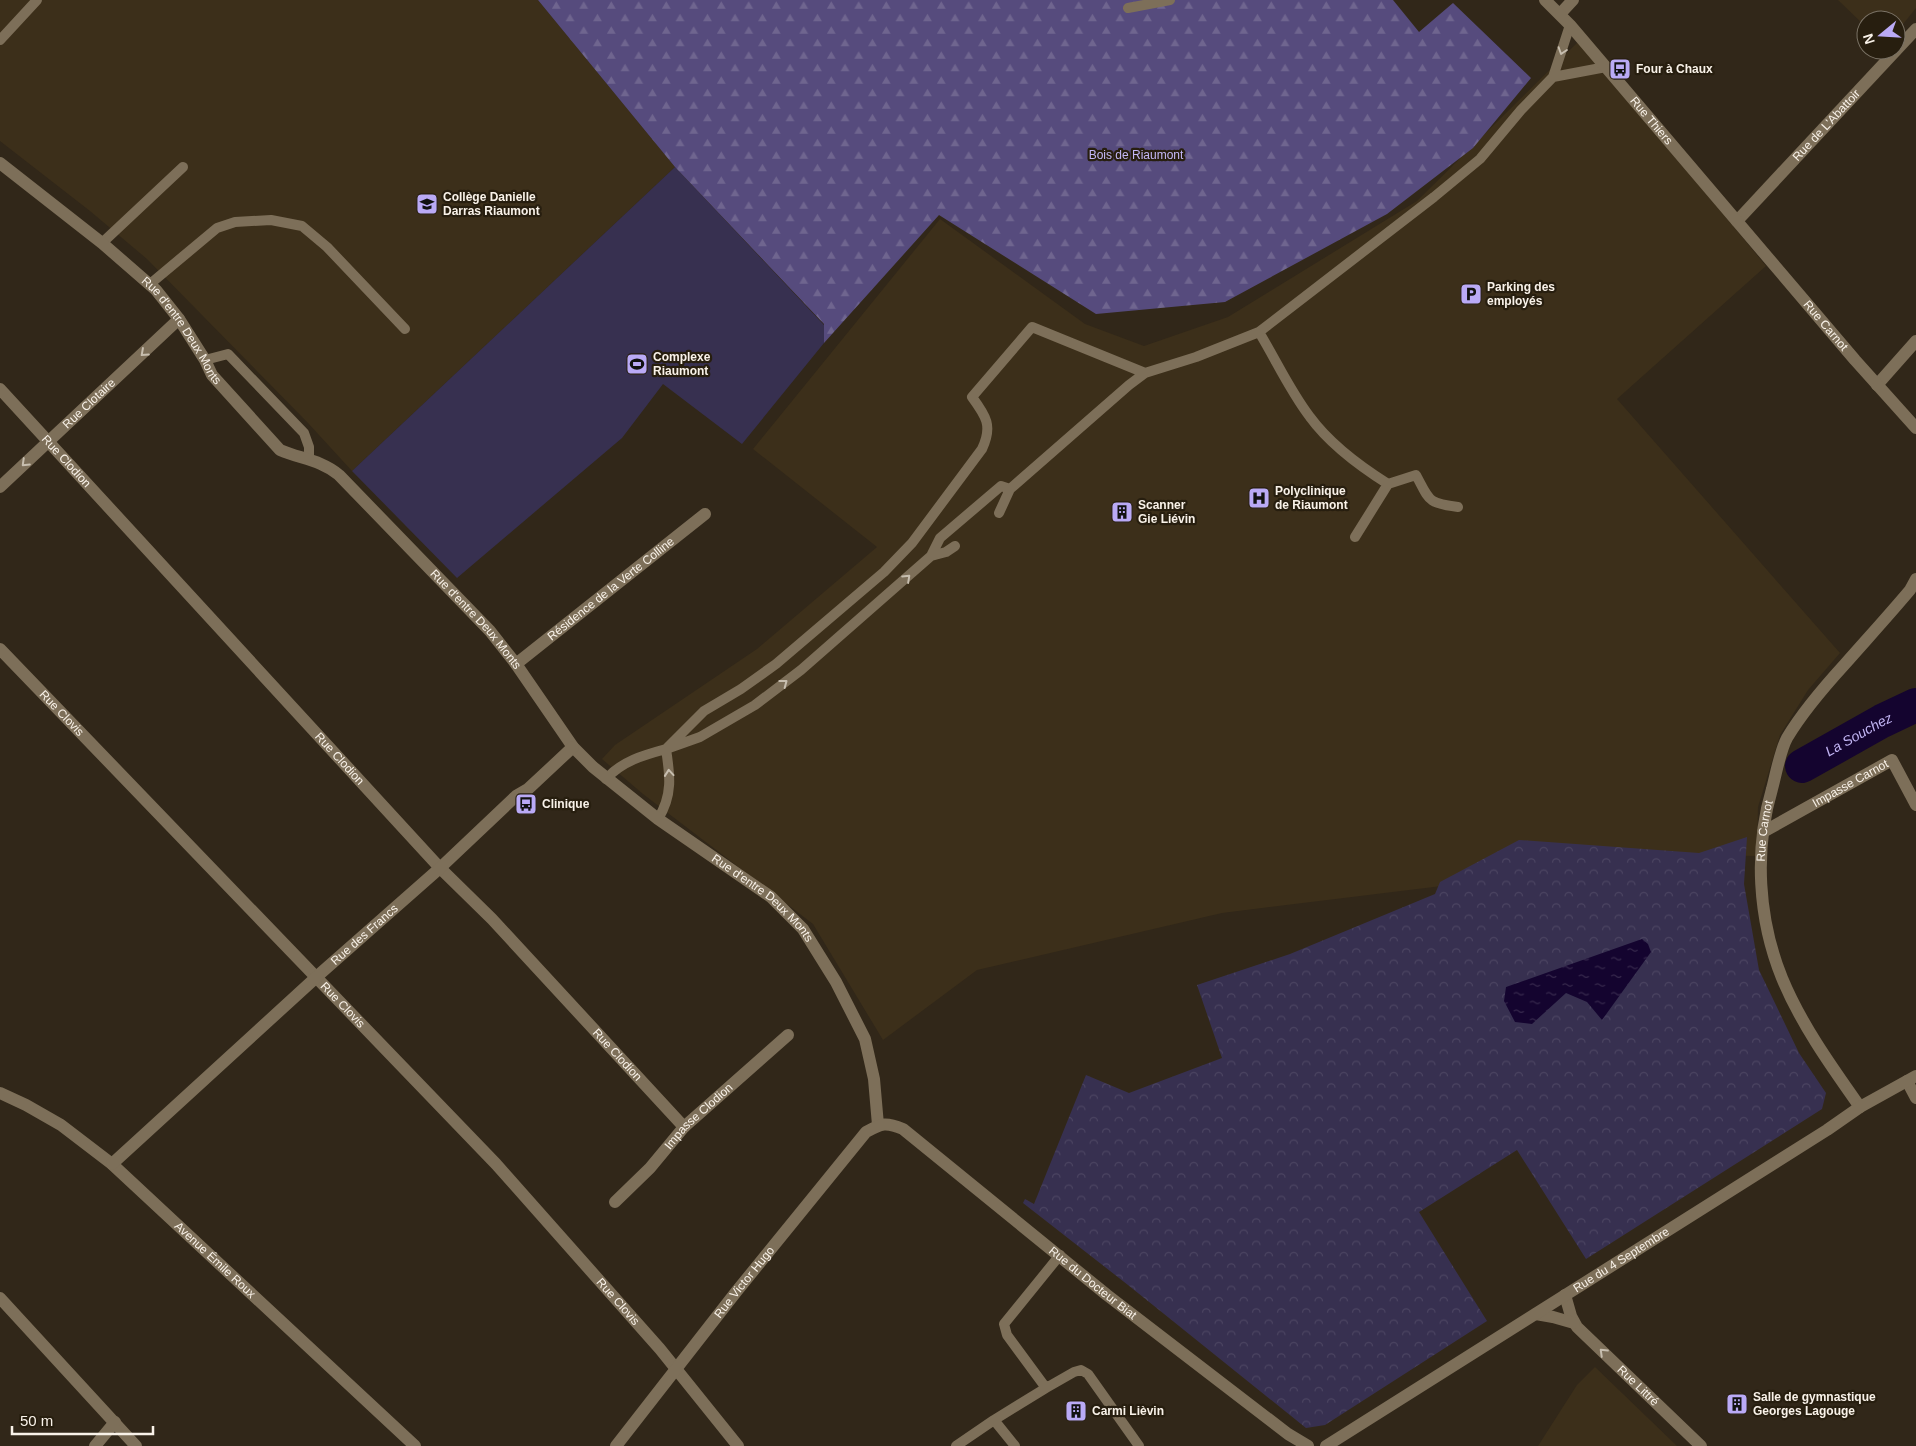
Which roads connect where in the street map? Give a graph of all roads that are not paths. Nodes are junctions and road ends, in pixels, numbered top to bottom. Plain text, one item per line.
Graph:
1 (38, 0) edge
2 (1170, 0) edge
3 (1545, 0) edge
4 (1573, 0) edge
5 (1128, 8) dead end
6 (1560, 14) junction
7 (1570, 25) junction
8 (1916, 29) edge
9 (0, 40) edge
10 (1606, 68) junction
11 (1553, 77) junction
12 (0, 163) edge
13 (183, 167) dead end
14 (1737, 221) junction
15 (102, 243) junction
16 (150, 284) junction
17 (179, 319) junction
18 (405, 329) dead end
19 (1259, 332) junction
20 (1916, 341) edge
21 (205, 360) junction
22 (1145, 373) junction
23 (1877, 385) junction
24 (0, 389) edge
25 (1916, 428) edge
26 (48, 441) junction
27 (309, 458) junction
28 (1388, 484) junction
29 (0, 487) edge
30 (1010, 489) junction
31 (1458, 507) dead end
32 (999, 513) dead end
33 (705, 514) dead end
34 (1355, 537) dead end
35 (955, 546) dead end
36 (931, 556) junction
37 (1916, 579) edge
38 (0, 649) edge
39 (516, 664) junction
40 (572, 747) junction
41 (666, 748) junction
42 (606, 778) junction
43 (1916, 805) edge
44 (658, 819) junction
45 (1763, 832) junction
46 (440, 868) junction
47 (316, 977) junction
48 (788, 1035) dead end
49 (1911, 1079) edge
50 (0, 1093) edge
51 (1916, 1098) edge
52 (1860, 1107) junction
53 (878, 1125) junction
54 (684, 1127) junction
55 (112, 1164) junction
56 (614, 1202) dead end
57 (1060, 1255) junction
58 (1566, 1295) junction
59 (0, 1298) edge
60 (1536, 1314) junction
61 (1574, 1324) junction
62 (677, 1370) junction
63 (1046, 1388) junction
64 (994, 1420) junction
65 (115, 1422) junction
66 (95, 1446) edge
67 (136, 1446) edge
68 (415, 1446) edge
69 (616, 1446) edge
70 (738, 1446) edge
71 (956, 1446) edge
72 (1015, 1446) edge
73 (1139, 1446) edge
74 (1308, 1446) edge
75 (1326, 1446) edge
76 (1701, 1446) edge

1 - 9 lane
2 - 5 lane
3 - 6 street, Rue Thiers
4 - 6 street
6 - 7 street, Rue Thiers
7 - 10 street, Rue Thiers
7 -> 11 lane
8 - 14 street, Rue de L'Abattoir
10 - 11 lane
10 - 14 street, Rue Thiers
11 - 19 lane
12 - 15 street, Rue d'entre Deux Monts
13 - 15 lane
14 - 23 street, Rue Carnot
15 - 16 street, Rue d'entre Deux Monts
16 - 17 street, Rue d'entre Deux Monts
16 - 18 lane
17 - 21 street, Rue d'entre Deux Monts
17 -> 26 street, Rue Clotaire
19 - 22 lane
19 - 28 lane
20 - 23 street
21 - 27 street, Rue d'entre Deux Monts
21 - 27 lane
22 - 30 lane
22 - 41 lane
23 - 25 street, Rue Carnot
24 - 26 street, Rue Clodion
26 -> 29 street, Rue Clotaire
26 - 46 street, Rue Clodion
27 - 39 street, Rue d'entre Deux Monts
28 - 31 lane
28 - 34 lane
30 - 32 lane
30 - 36 lane
33 - 39 street, Résidence de la Verte Colline
35 - 36 lane
41 -> 36 lane
37 - 45 street, Rue Carnot
38 - 47 street, Rue Clovis
39 - 40 street, Rue d'entre Deux Monts
40 - 42 street, Rue d'entre Deux Monts
40 - 46 street, Rue des Francs
41 - 42 lane
44 -> 41 lane
42 - 44 street, Rue d'entre Deux Monts
43 - 45 street, Impasse Carnot
44 - 53 street, Rue d'entre Deux Monts
45 - 52 street, Rue Carnot
46 - 47 street, Rue des Francs
46 - 54 street, Rue Clodion
47 - 55 street, Rue des Francs
47 - 62 street, Rue Clovis
48 - 54 street, Impasse Clodion
49 - 51 street
49 - 52 street, Rue du 4 Septembre
50 - 55 street, Avenue Émile Roux
52 - 58 street, Rue du 4 Septembre
53 - 57 street, Rue du Docteur Biat
53 - 62 street, Rue Victor Hugo
54 - 56 street, Impasse Clodion
55 - 68 street, Avenue Émile Roux
57 - 63 lane
57 - 74 street, Rue du Docteur Biat
58 - 60 street, Rue du 4 Septembre
58 - 61 street
59 - 65 street
60 - 61 street, Rue Littré
60 - 75 street, Rue du 4 Septembre
76 -> 61 street, Rue Littré
62 - 69 street, Rue Victor Hugo
62 - 70 street, Rue Clovis
63 - 64 lane
63 - 73 lane
64 - 71 lane
64 - 72 lane
65 - 66 street
65 - 67 street

